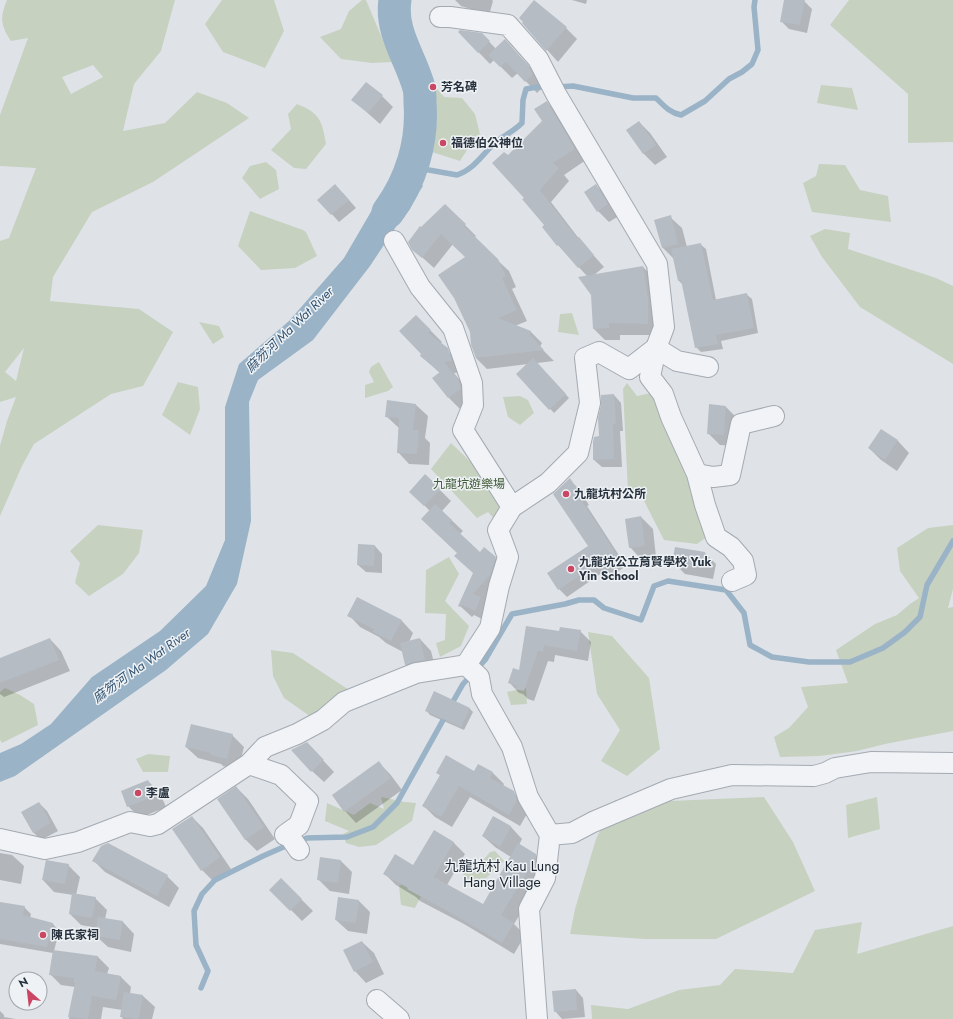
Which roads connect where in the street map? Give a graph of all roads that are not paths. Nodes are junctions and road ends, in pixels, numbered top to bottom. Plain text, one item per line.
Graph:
1 (440, 18) dead end
2 (394, 241) dead end
3 (656, 348) junction
4 (708, 367) dead end
5 (774, 416) dead end
6 (696, 474) junction
7 (512, 507) junction
8 (732, 581) dead end
9 (466, 665) junction
10 (953, 763) edge
11 (248, 764) junction
12 (550, 836) junction
13 (0, 839) edge
14 (299, 850) dead end
15 (377, 1000) dead end
16 (399, 1019) edge
17 (536, 1019) edge

1 - 3 street
2 - 7 street
3 - 4 street
3 - 6 street
3 - 7 street
5 - 6 street
6 - 8 street
7 - 9 street
9 - 11 street
9 - 12 street
10 - 12 street
11 - 13 street
11 - 14 street
12 - 17 street
15 - 16 street

